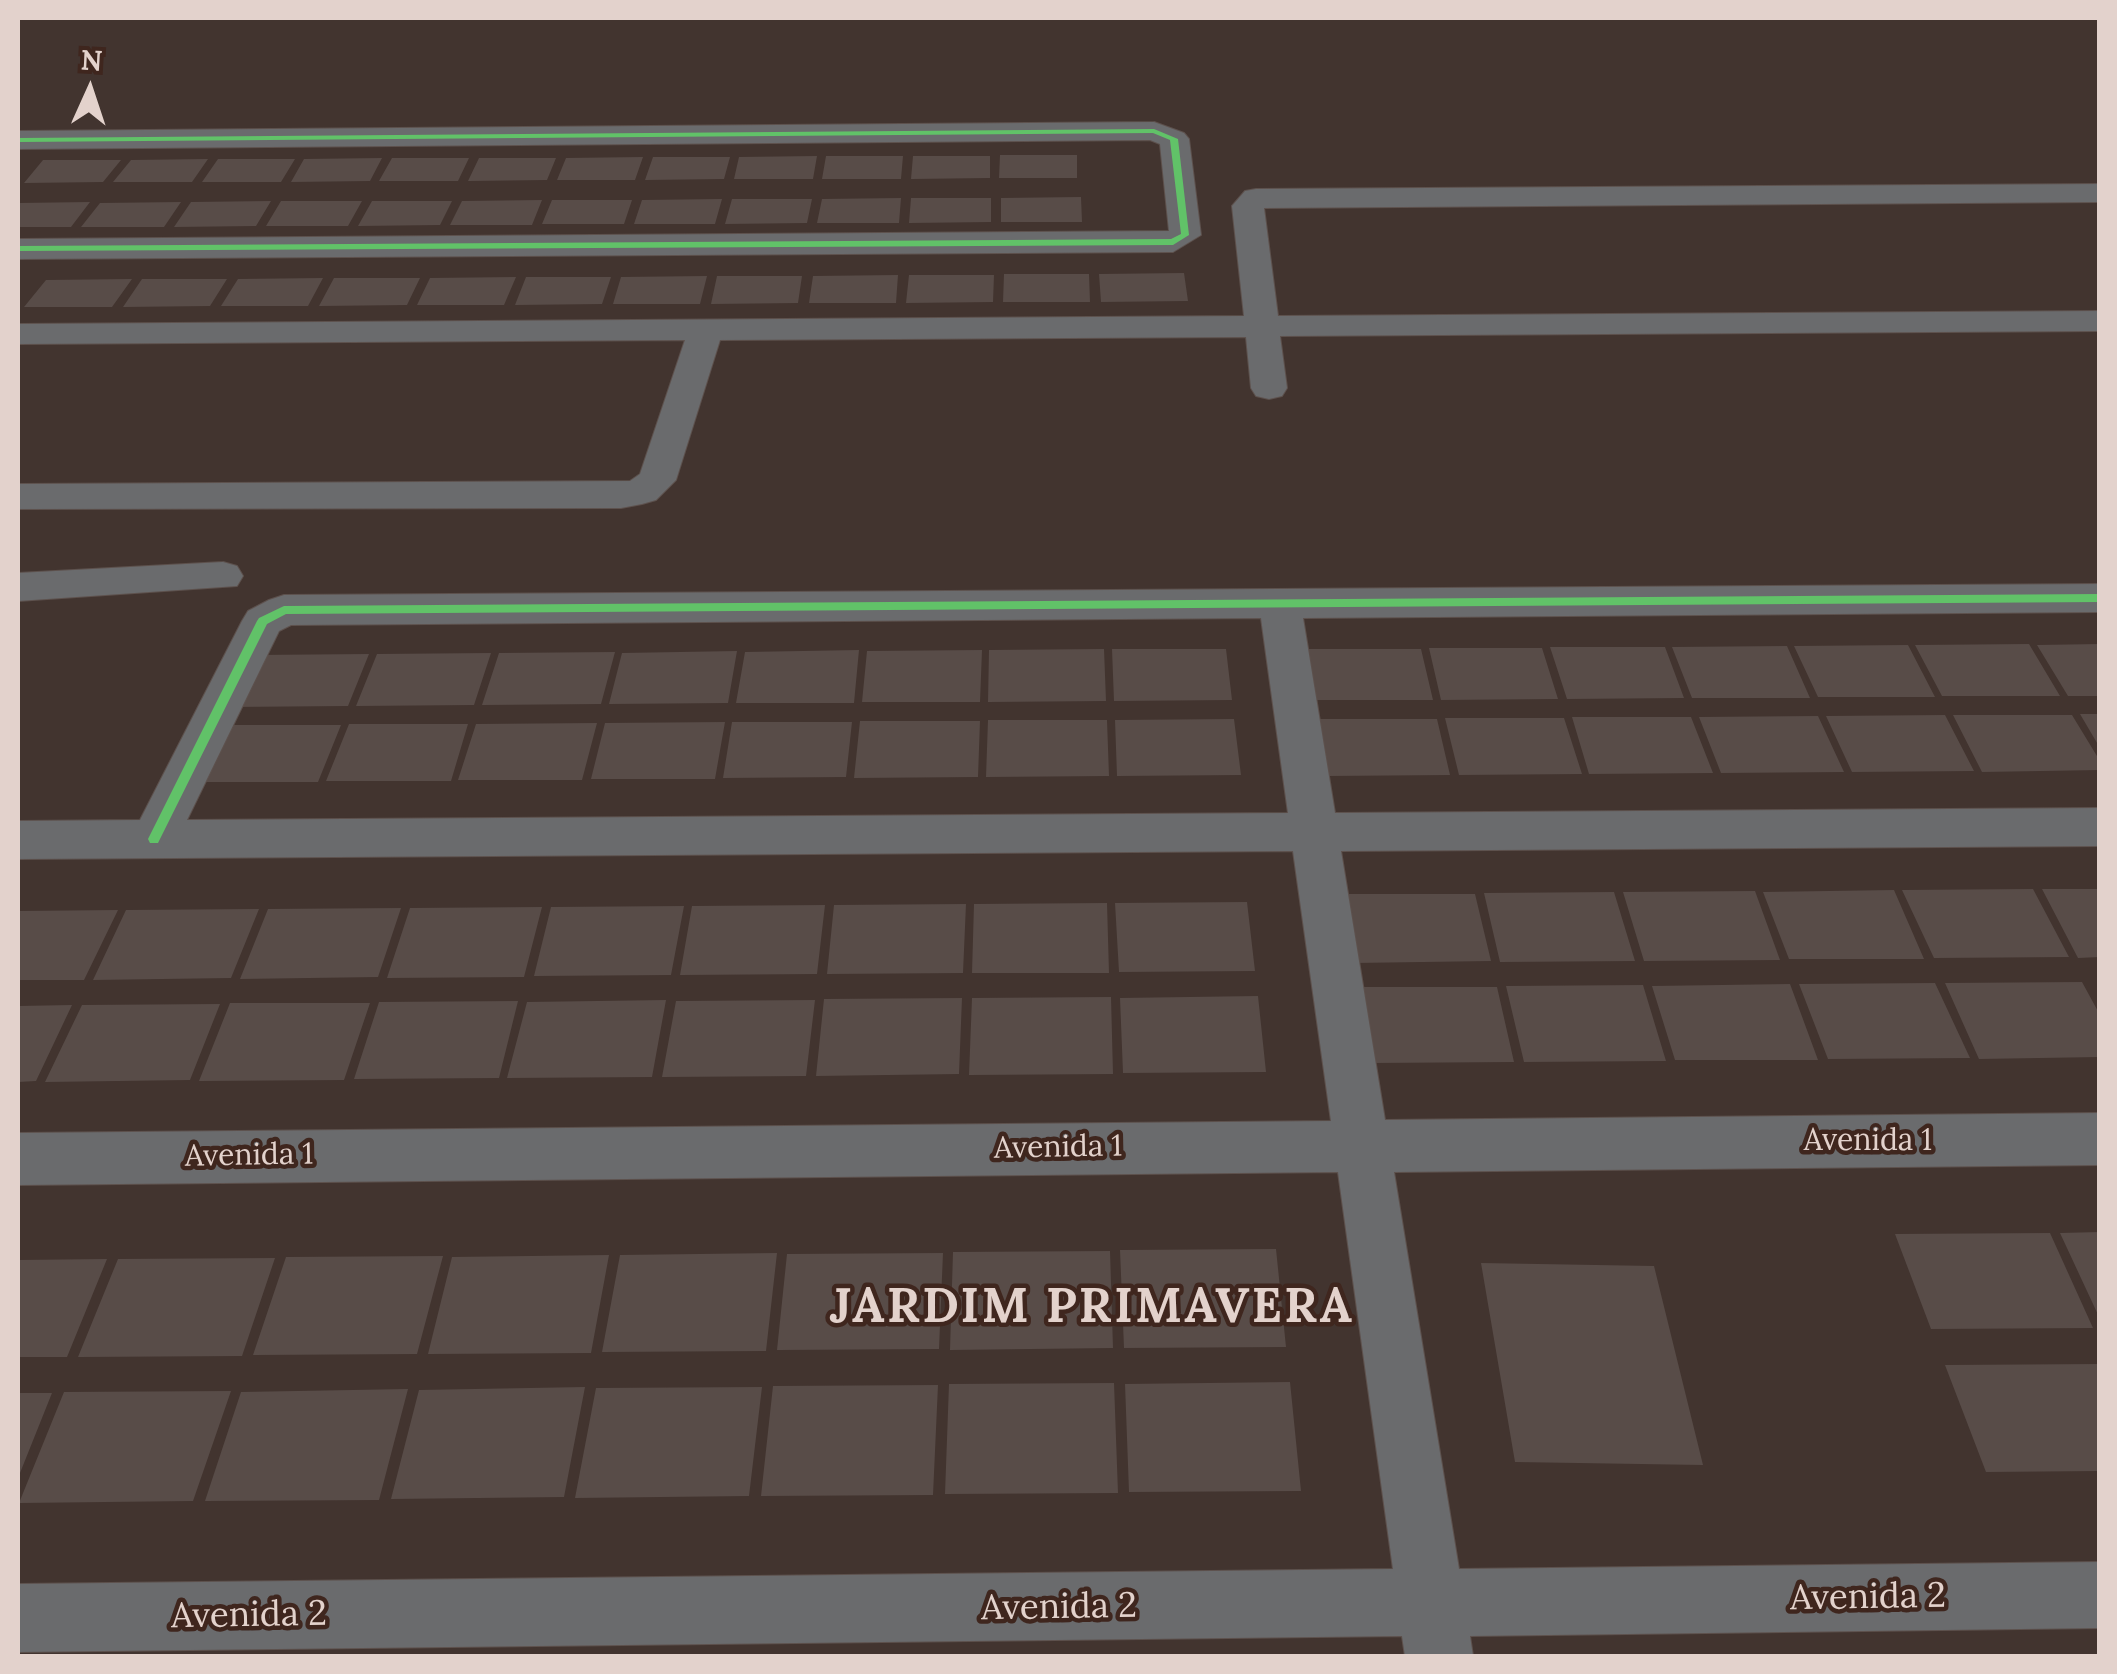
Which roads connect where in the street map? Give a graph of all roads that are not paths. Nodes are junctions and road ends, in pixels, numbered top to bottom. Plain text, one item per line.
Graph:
1 (18, 140) edge
2 (2100, 193) edge
3 (18, 249) edge
4 (2100, 322) edge
5 (1262, 324) junction
6 (706, 330) junction
7 (18, 334) edge
8 (1269, 388) dead end
9 (18, 497) edge
10 (223, 576) dead end
11 (18, 587) edge
12 (2100, 598) edge
13 (1280, 605) junction
14 (2100, 827) edge
15 (1314, 831) junction
16 (154, 838) junction
17 (18, 840) edge
18 (2100, 1138) edge
19 (1362, 1145) junction
20 (18, 1159) edge
21 (2100, 1595) edge
22 (18, 1618) edge
23 (1435, 1630) edge

1 - 3 street
2 - 5 street
4 - 5 street
5 - 6 street
5 - 8 street
6 - 7 street
6 - 9 street
10 - 11 street
12 - 13 street
13 - 15 street
13 - 16 street
14 - 15 street
15 - 16 street
15 - 19 street
16 - 17 street
18 - 19 street, Avenida 1
19 - 20 street, Avenida 1
19 - 23 street
21 - 23 street, Avenida 2
22 - 23 street, Avenida 2

